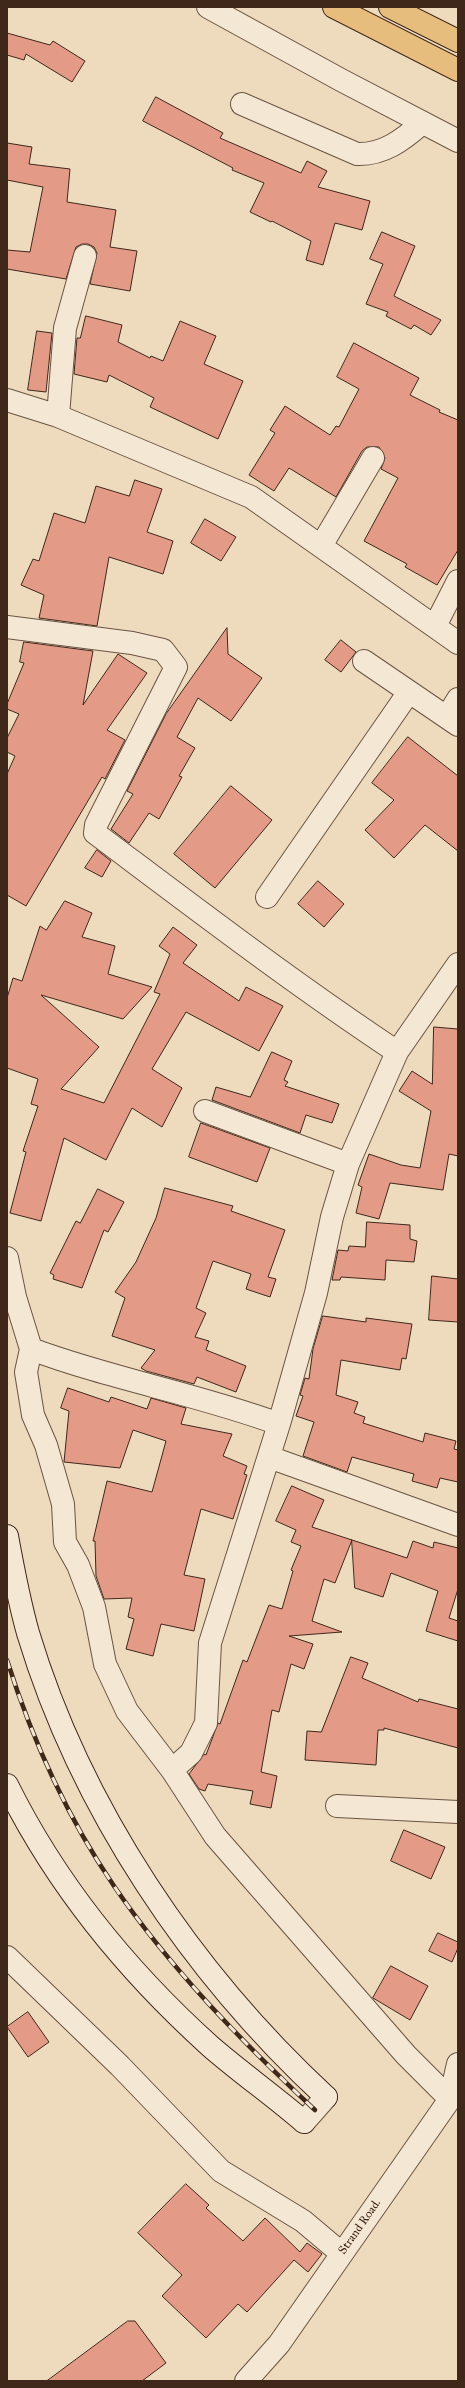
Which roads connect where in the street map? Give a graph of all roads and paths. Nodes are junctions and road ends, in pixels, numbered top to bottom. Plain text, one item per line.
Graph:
1 (208, 7) edge
2 (334, 7) edge
3 (390, 7) edge
4 (458, 41) edge
5 (458, 70) edge
6 (242, 104) dead end
7 (422, 123) junction
8 (458, 141) edge
9 (85, 256) dead end
10 (7, 400) edge
11 (58, 416) junction
12 (373, 458) dead end
13 (321, 546) junction
14 (458, 580) edge
15 (435, 626) junction
16 (7, 627) edge
17 (458, 643) edge
18 (364, 661) dead end
19 (409, 692) junction
20 (458, 699) edge
21 (452, 721) edge
22 (267, 897) dead end
23 (458, 964) edge
24 (448, 992) edge
25 (397, 1052) junction
26 (205, 1111) dead end
27 (348, 1164) junction
28 (7, 1258) edge
29 (31, 1349) junction
30 (279, 1424) junction
31 (269, 1457) junction
32 (458, 1524) edge
33 (7, 1536) edge
34 (172, 1770) junction
35 (7, 1785) edge
36 (337, 1806) dead end
37 (458, 1812) edge
38 (7, 1957) edge
39 (458, 2064) edge
40 (450, 2099) junction
41 (342, 2253) junction
42 (246, 2381) edge

1 - 7 street
2 - 5 highway
3 - 4 highway
6 - 7 street
7 - 8 street
9 - 11 street
10 - 11 street
11 - 13 street
12 - 13 street
13 - 15 street
14 - 15 street
15 - 17 street
16 - 25 street
18 - 19 street
19 - 21 street
19 - 22 street
20 - 21 street
23 - 24 street
24 - 25 street
25 - 27 street
26 - 27 street
27 - 30 street
28 - 29 street
29 - 30 street
29 - 34 street
30 - 31 street
31 - 32 street
31 - 34 street
33 - 35 street
34 - 40 street
36 - 37 street
38 - 41 street
39 - 40 street, Strand Road.
40 - 41 street, Strand Road.
41 - 42 street, Strand Road.

